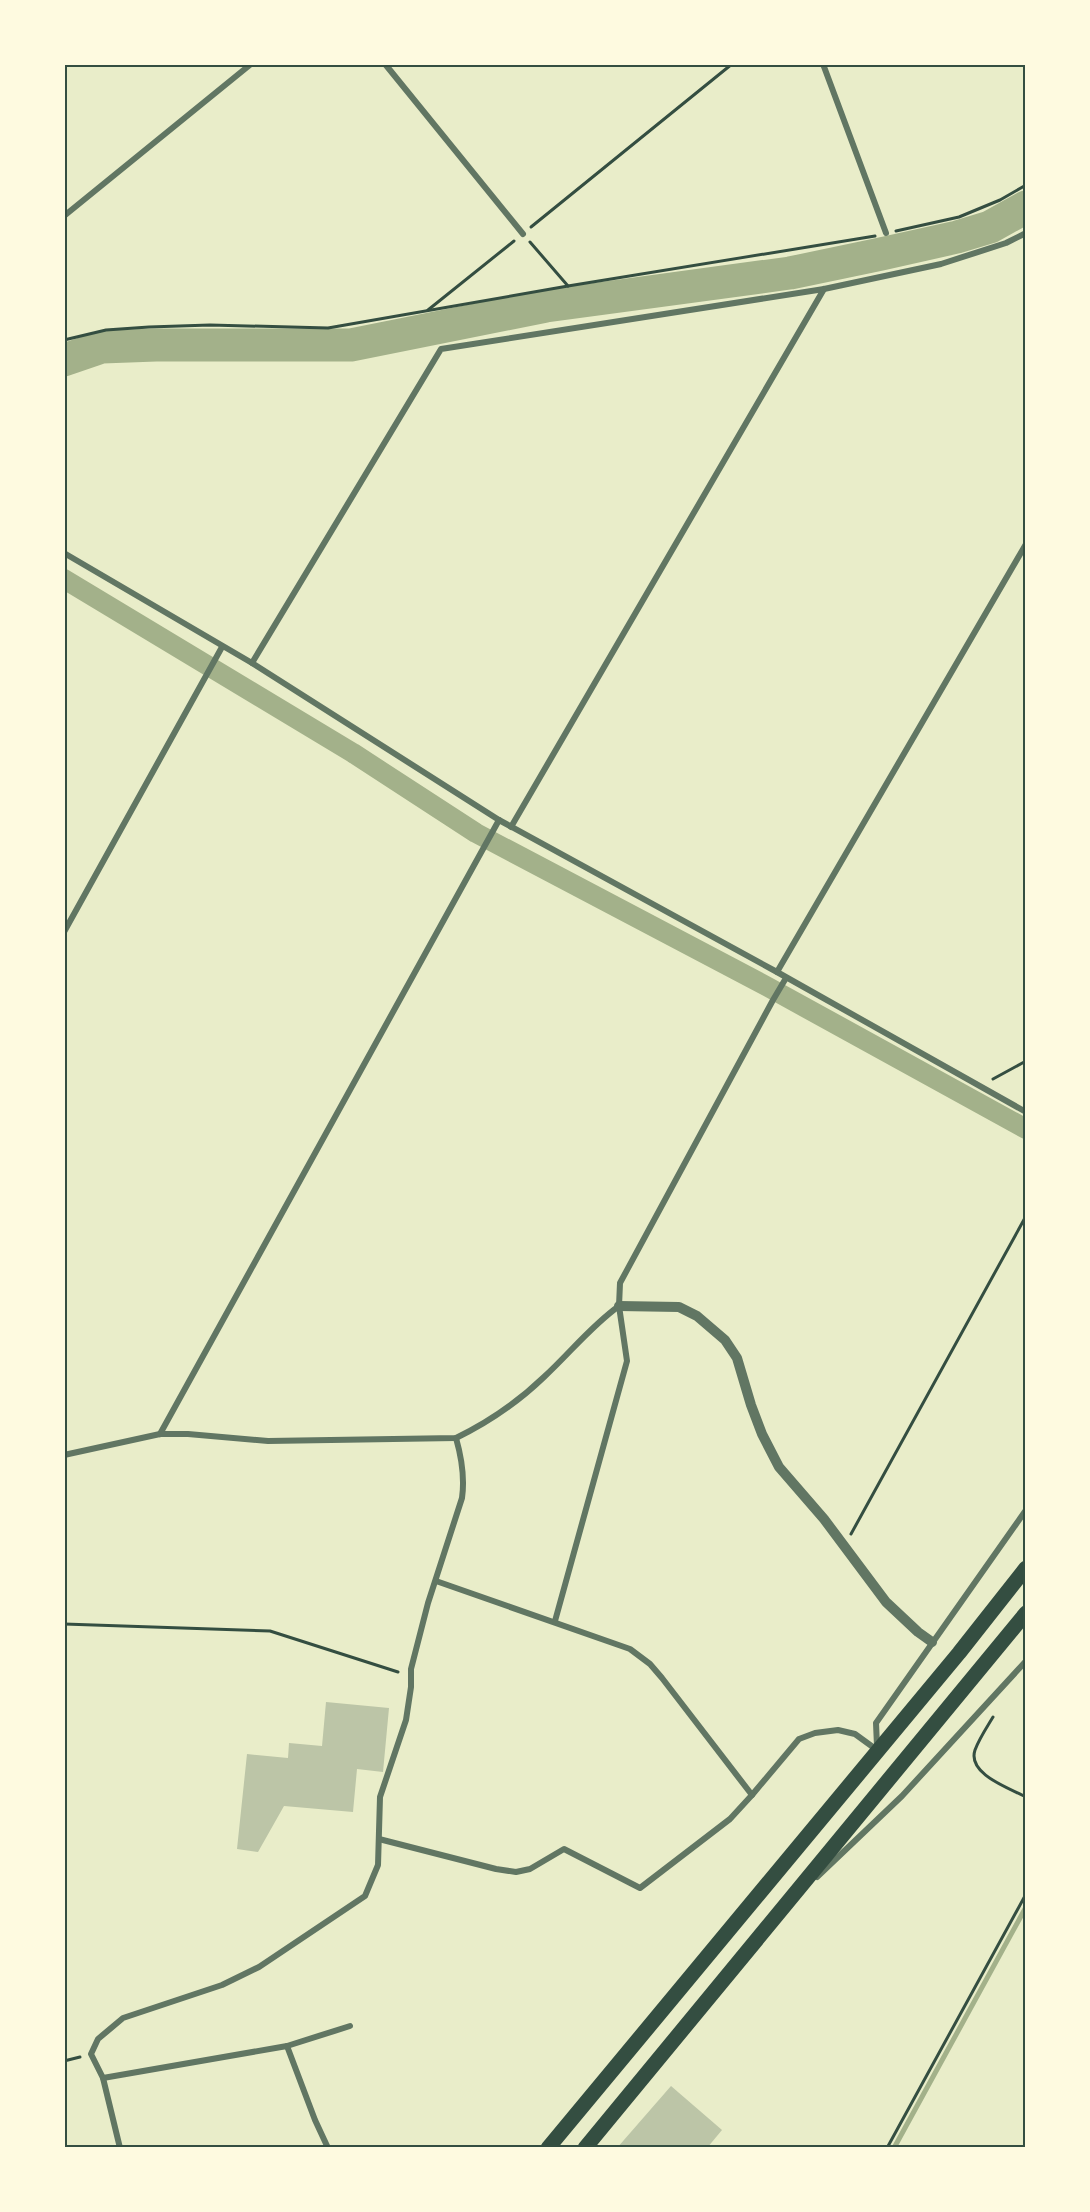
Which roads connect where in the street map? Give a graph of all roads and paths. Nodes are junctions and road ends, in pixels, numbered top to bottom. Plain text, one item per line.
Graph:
1 (250, 64) edge
2 (385, 64) edge
3 (732, 64) edge
4 (823, 64) edge
5 (1026, 184) edge
6 (64, 216) edge
7 (886, 233) joint
8 (1026, 233) edge
9 (523, 234) junction
10 (870, 237) dead end
11 (568, 286) junction
12 (824, 288) junction
13 (427, 311) junction
14 (64, 340) edge
15 (1026, 544) edge
16 (64, 553) edge
17 (222, 647) junction
18 (252, 663) junction
19 (499, 820) junction
20 (511, 827) junction
21 (64, 932) edge
22 (777, 972) junction
23 (785, 981) junction
24 (1026, 1061) edge
25 (980, 1086) junction
26 (1026, 1112) edge
27 (1026, 1216) edge
28 (619, 1306) junction
29 (160, 1434) junction
30 (456, 1438) junction
31 (64, 1455) edge
32 (1026, 1510) edge
33 (845, 1546) junction
34 (1026, 1568) edge
35 (436, 1581) junction
36 (1026, 1613) edge
37 (555, 1621) junction
38 (64, 1624) edge
39 (932, 1642) junction
40 (1026, 1661) edge
41 (411, 1676) junction
42 (1003, 1688) junction
43 (877, 1750) junction
44 (752, 1795) junction
45 (1026, 1797) edge
46 (379, 1839) junction
47 (1026, 1894) edge
48 (783, 1909) junction
49 (350, 2026) dead end
50 (288, 2046) junction
51 (103, 2078) junction
52 (120, 2148) edge
53 (328, 2148) edge
54 (548, 2148) edge
55 (585, 2148) edge
56 (887, 2148) edge

1 - 6 street
2 - 9 street
3 - 9 path
4 - 7 street
5 - 7 path
8 - 12 street
9 - 11 path
9 - 13 path
10 - 11 path
11 - 13 path
12 - 18 street
12 - 20 street
13 - 14 path
15 - 22 street
16 - 17 street
17 - 18 street
17 - 21 street
18 - 19 street
19 - 20 street
19 - 29 street
20 - 22 street
22 - 23 street
23 - 25 street
23 - 28 street
24 - 25 path
25 - 26 street
27 - 33 path
28 - 30 street
28 - 33 street
28 - 37 street
29 - 30 street
29 - 31 street
30 - 35 street
32 - 39 street
33 - 39 street
34 - 43 highway
35 - 37 street
35 - 41 street
36 - 48 highway
37 - 44 street
38 - 41 path
39 - 43 street
40 - 42 street
41 - 46 street
42 - 45 path
42 - 48 street
43 - 44 street
43 - 54 highway
44 - 46 street
46 - 51 street
47 - 56 path
48 - 55 highway
49 - 50 street
50 - 51 street
50 - 53 street
51 - 52 street

